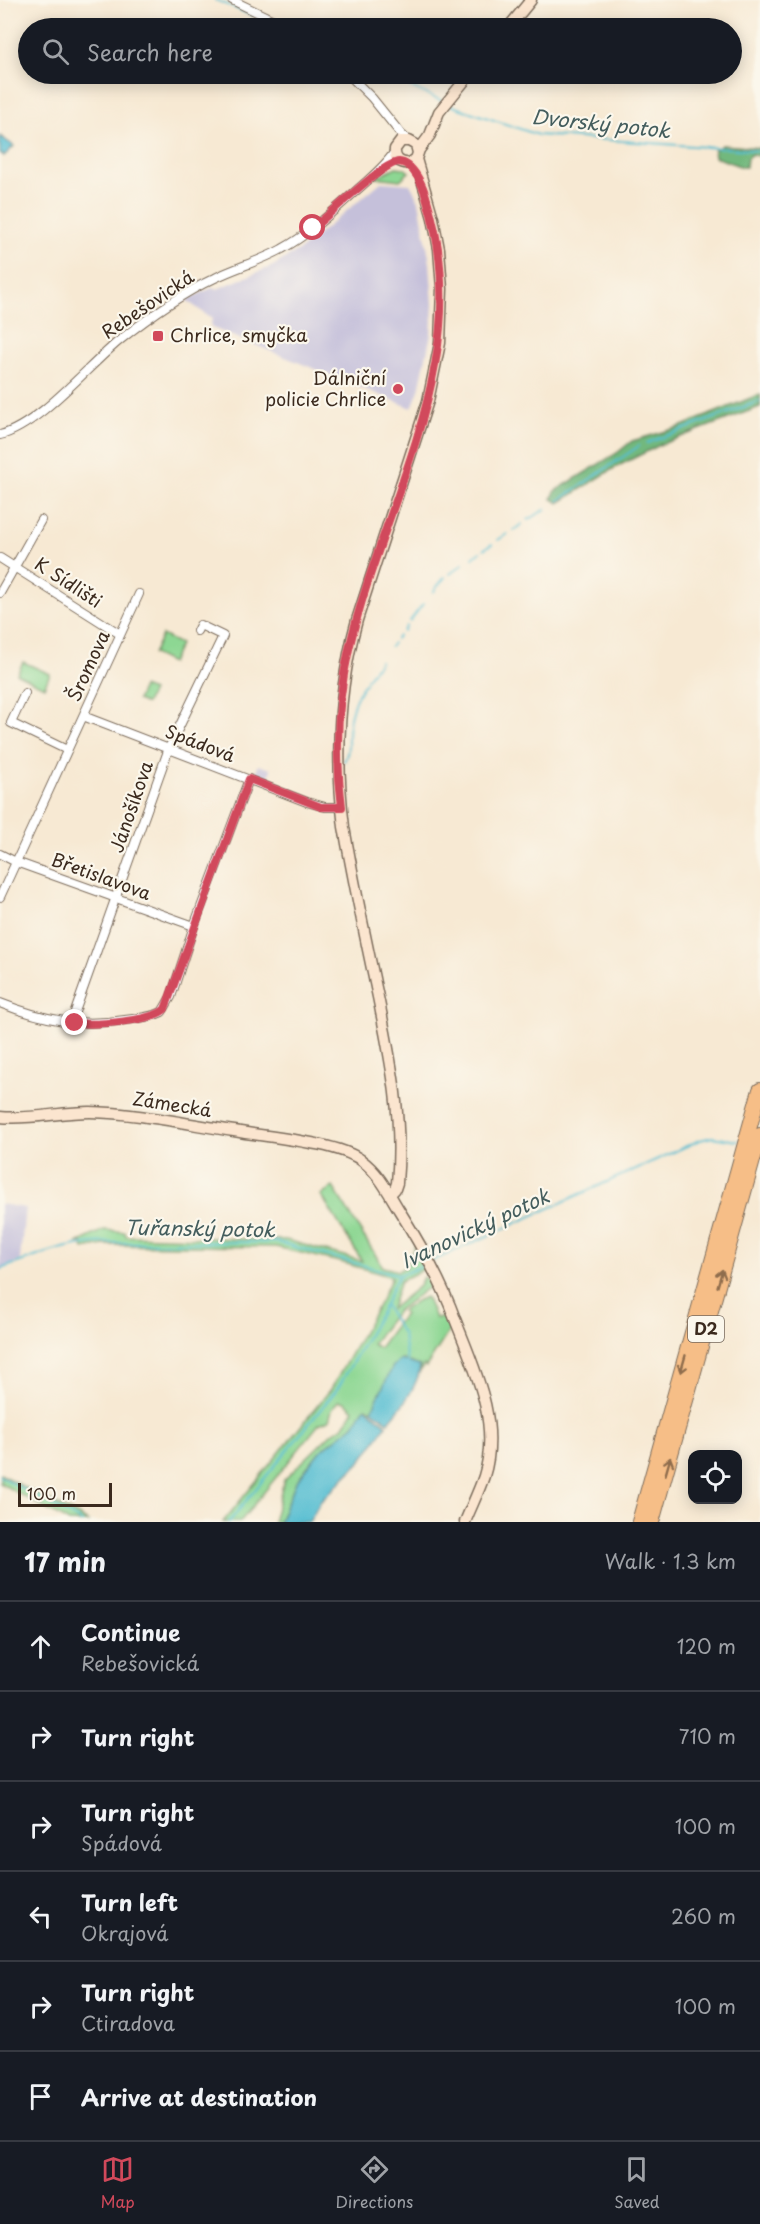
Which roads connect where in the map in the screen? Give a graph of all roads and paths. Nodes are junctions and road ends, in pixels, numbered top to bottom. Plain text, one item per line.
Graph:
1 (232, 0) edge
2 (531, 0) edge
3 (269, 18) edge
4 (516, 18) edge
5 (357, 84) edge
6 (462, 84) edge
7 (387, 117) junction
8 (395, 149) junction
9 (414, 149) junction
10 (402, 163) junction
11 (380, 170) junction
12 (424, 189) junction
13 (0, 435) edge
14 (41, 520) dead end
15 (0, 558) edge
16 (15, 567) junction
17 (0, 593) edge
18 (139, 594) dead end
19 (197, 631) dead end
20 (120, 634) junction
21 (25, 693) dead end
22 (83, 716) junction
23 (169, 748) junction
24 (68, 750) junction
25 (249, 779) junction
26 (342, 807) junction
27 (0, 854) edge
28 (16, 862) junction
29 (0, 897) edge
30 (116, 898) junction
31 (194, 926) junction
32 (0, 1004) edge
33 (71, 1023) junction
34 (760, 1090) edge
35 (0, 1117) edge
36 (760, 1135) edge
37 (390, 1194) junction
38 (465, 1522) edge
39 (639, 1522) edge
40 (652, 1522) edge

1 - 3 street
2 - 4 street
5 - 7 street
6 - 9 street
7 - 8 street
7 - 9 street
8 - 9 street
8 - 10 street
8 - 11 street, Rebešovická
9 - 10 street
9 - 12 street
10 - 11 street, Rebešovická
10 - 12 street
11 - 13 street, Rebešovická
12 - 26 street
14 - 16 street
15 - 16 street, K Sídlišti
16 - 17 street
16 - 20 street, K Sídlišti
18 - 20 street, Šromova
19 - 23 street, Jánošíkova
20 - 22 street, Šromova
21 - 24 street
22 - 23 street, Spádová
22 - 24 street, Šromova
23 - 25 street, Spádová
23 - 30 street, Jánošíkova
24 - 28 street, Šromova
25 - 26 street, Spádová
25 - 31 street
26 - 37 street
27 - 28 street, Břetislavova
28 - 29 street, Šromova
28 - 30 street, Břetislavova
30 - 31 street, Břetislavova
30 - 33 street, Jánošíkova
31 - 33 street
32 - 33 street
34 -> 39 highway, D2
35 - 37 street, Zámecká
40 -> 36 highway, D2
37 - 38 street, Zámecká

